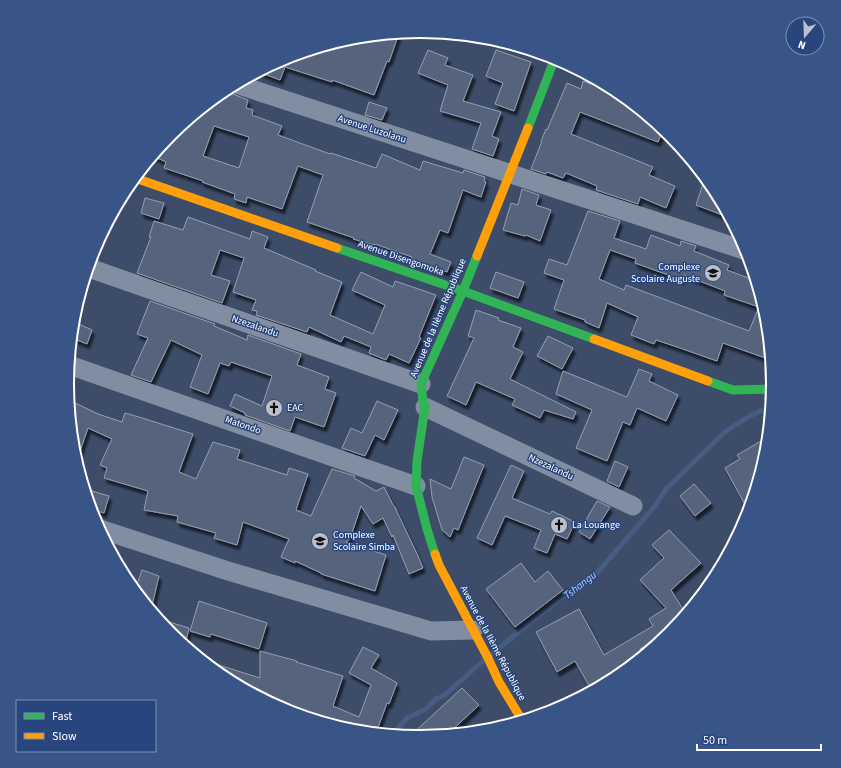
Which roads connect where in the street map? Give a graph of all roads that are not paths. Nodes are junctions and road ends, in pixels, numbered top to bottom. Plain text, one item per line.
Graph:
1 (553, 64) edge
2 (244, 87) edge
3 (509, 174) junction
4 (141, 180) edge
5 (738, 248) edge
6 (94, 270) edge
7 (463, 291) junction
8 (75, 367) edge
9 (421, 384) junction
10 (766, 389) edge
11 (425, 407) junction
12 (416, 486) junction
13 (633, 506) dead end
14 (108, 532) edge
15 (473, 630) junction
16 (519, 715) edge

1 - 3 street, Avenue de la IIème République
2 - 3 street, Avenue Luzolanu
3 - 5 street, Avenue Luzolanu
3 - 7 street, Avenue de la IIème République
4 - 7 street, Avenue Disengomoka
6 - 9 street, Nzezalandu
7 - 9 street, Avenue de la IIème République
7 - 10 street, Avenue Disengomoka
8 - 12 street, Matondo
9 - 11 street, Avenue de la IIème République
11 - 12 street, Avenue de la IIème République
11 - 13 street, Nzezalandu
12 - 15 street, Avenue de la IIème République
14 - 15 street
15 - 16 street, Avenue de la IIème République

